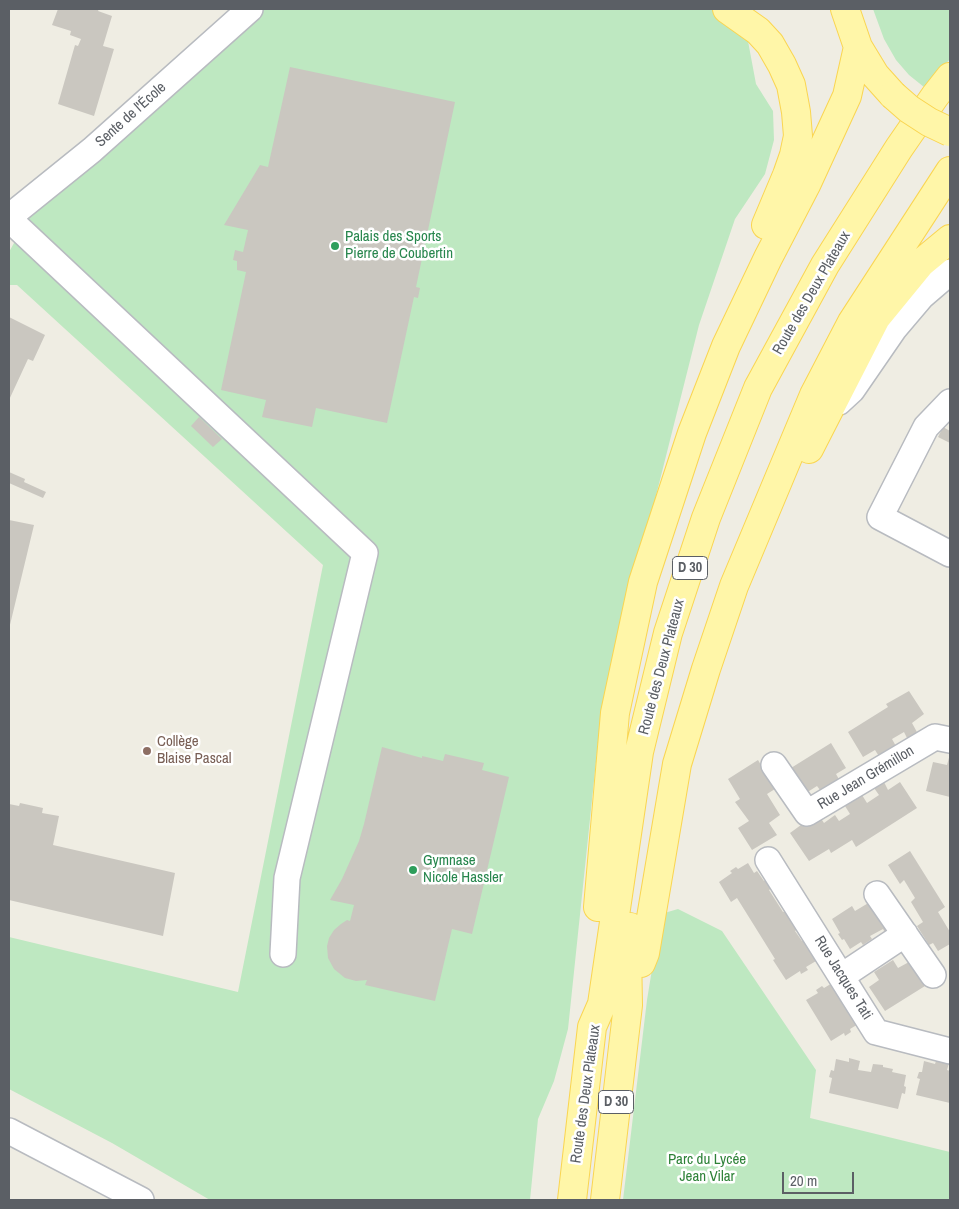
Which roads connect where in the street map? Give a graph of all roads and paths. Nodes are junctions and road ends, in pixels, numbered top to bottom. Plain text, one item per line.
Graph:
1 (250, 9) edge
2 (727, 9) edge
3 (844, 9) edge
4 (858, 47) junction
5 (950, 77) edge
6 (950, 107) edge
7 (950, 132) edge
8 (950, 171) edge
9 (9, 218) edge
10 (950, 239) edge
11 (950, 272) edge
12 (726, 346) junction
13 (950, 402) edge
14 (828, 412) junction
15 (950, 554) edge
16 (734, 586) junction
17 (950, 740) edge
18 (774, 765) dead end
19 (768, 860) dead end
20 (878, 894) dead end
21 (905, 934) junction
22 (283, 954) dead end
23 (933, 975) dead end
24 (842, 976) junction
25 (628, 1004) junction
26 (592, 1028) junction
27 (950, 1050) edge
28 (9, 1131) edge
29 (141, 1200) edge
30 (572, 1200) edge
31 (605, 1200) edge

1 - 9 street, Sente de l'École
2 - 12 main road
3 - 4 main road
4 - 7 main road, bridge
4 - 12 main road
5 - 26 main road, Route des Deux Plateaux / D 30
6 - 25 main road, Route des Deux Plateaux / D 30
8 - 16 main road
9 - 22 street
10 - 14 main road
11 - 14 street
12 - 26 main road
13 - 15 street
14 - 16 main road
16 - 25 main road
17 - 18 street, Rue Jean Grémillon
19 - 24 street, Rue Jacques Tati
20 - 21 street
21 - 23 street
21 - 24 street
24 - 27 street, Rue Jacques Tati
25 - 31 main road, Route des Deux Plateaux / D 30
26 - 30 main road, Route des Deux Plateaux / D 30
28 - 29 street

